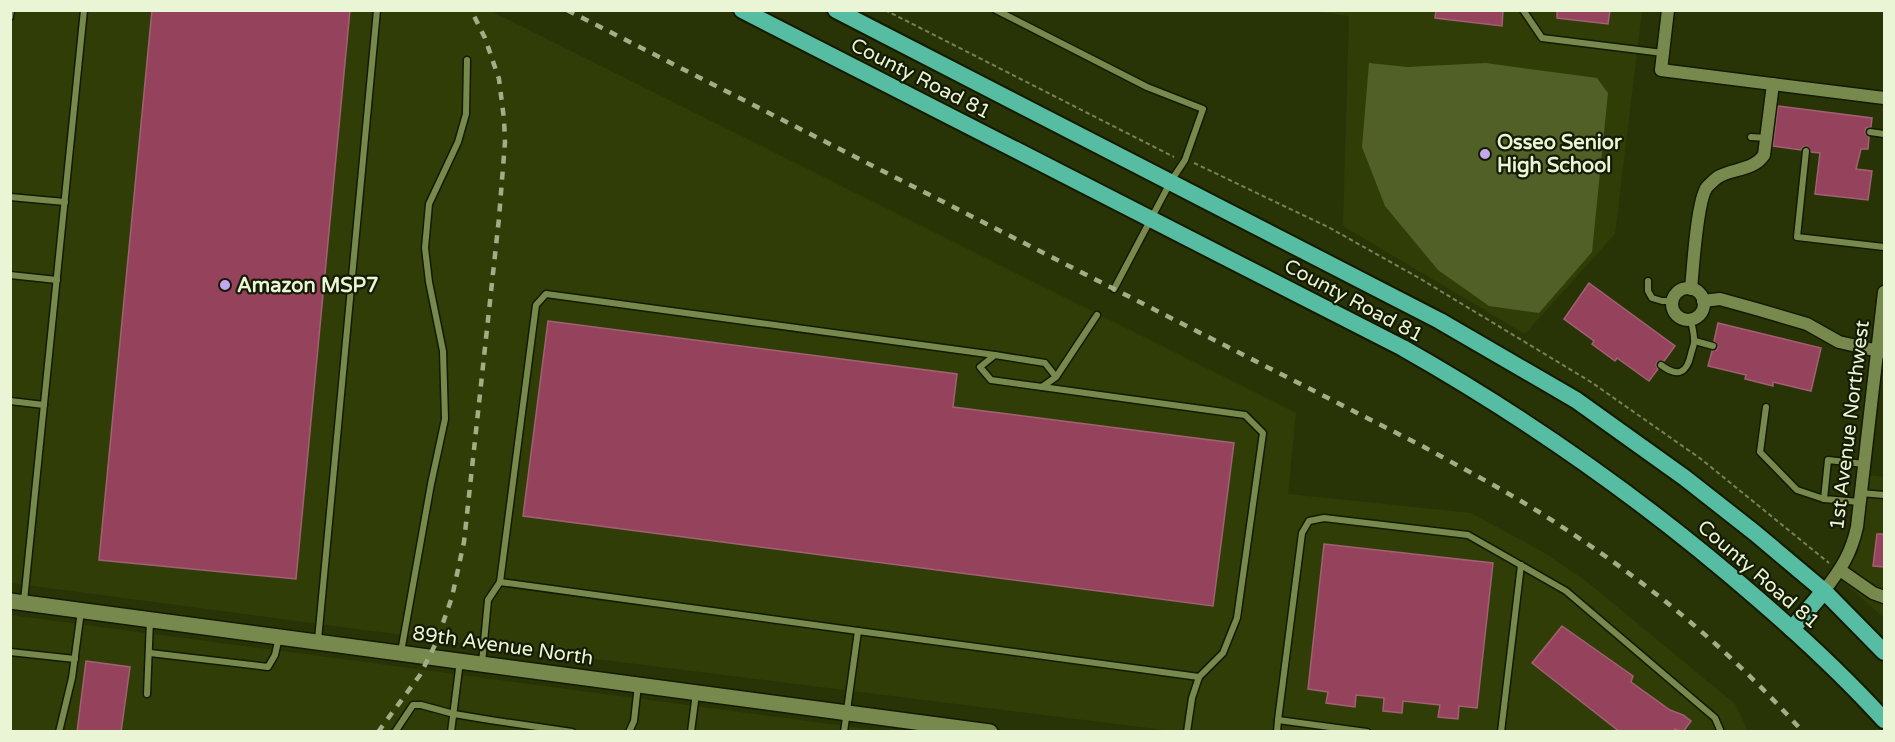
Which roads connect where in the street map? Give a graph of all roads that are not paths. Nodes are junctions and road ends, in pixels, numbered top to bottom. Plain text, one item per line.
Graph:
1 (11, 10) edge
2 (84, 10) edge
3 (377, 10) edge
4 (742, 10) edge
5 (836, 10) edge
6 (996, 10) edge
7 (1523, 10) edge
8 (1668, 10) edge
9 (10, 17) edge
10 (1663, 53) junction
11 (467, 60) dead end
12 (1773, 84) junction
13 (1884, 98) edge
14 (1870, 132) dead end
15 (1884, 134) edge
16 (1751, 136) dead end
17 (1766, 138) junction
18 (1806, 151) dead end
19 (1171, 181) junction
20 (10, 197) edge
21 (65, 202) junction
22 (1152, 219) junction
23 (1884, 247) edge
24 (10, 275) edge
25 (57, 280) junction
26 (1648, 280) dead end
27 (1114, 289) dead end
28 (1691, 289) junction
29 (1884, 292) edge
30 (1672, 301) junction
31 (1703, 301) junction
32 (1097, 315) dead end
33 (1691, 320) junction
34 (1695, 341) junction
35 (1713, 346) dead end
36 (1881, 351) edge
37 (995, 356) junction
38 (1661, 365) dead end
39 (1056, 377) junction
40 (1042, 387) junction
41 (10, 401) edge
42 (44, 405) junction
43 (1766, 407) dead end
44 (1864, 464) junction
45 (1884, 495) edge
46 (1860, 497) junction
47 (1824, 499) junction
48 (1521, 565) junction
49 (1840, 570) junction
50 (500, 582) junction
51 (1824, 591) junction
52 (1884, 597) edge
53 (17, 602) edge
54 (81, 611) junction
55 (150, 620) junction
56 (1792, 629) junction
57 (858, 631) junction
58 (279, 637) junction
59 (318, 642) junction
60 (10, 652) edge
61 (401, 652) junction
62 (1884, 652) edge
63 (150, 653) junction
64 (75, 659) junction
65 (460, 660) junction
66 (1828, 662) junction
67 (482, 663) junction
68 (1199, 677) junction
69 (638, 685) junction
70 (696, 692) junction
71 (147, 694) dead end
72 (1884, 706) edge
73 (846, 713) junction
74 (454, 714) junction
75 (1278, 720) junction
76 (1884, 720) edge
77 (59, 732) edge
78 (395, 732) edge
79 (451, 732) edge
80 (572, 732) edge
81 (629, 732) edge
82 (691, 732) edge
83 (844, 732) edge
84 (990, 732) edge
85 (1187, 732) edge
86 (1277, 732) edge
87 (1367, 732) edge
88 (1501, 732) edge
89 (1721, 732) edge

1 - 9 lane
2 - 21 lane
3 - 59 lane
4 - 22 highway, County Road 81
5 - 19 highway, County Road 81
6 - 19 lane
7 - 10 lane
8 - 10 street
10 - 12 street
11 - 61 lane
12 - 13 street
12 - 17 street
14 - 15 lane
16 - 17 lane
17 - 28 street
18 - 23 lane
19 - 22 lane
19 - 51 highway, County Road 81
20 - 21 lane
21 - 25 lane
22 - 27 lane
22 - 56 highway, County Road 81
24 - 25 lane
25 - 42 lane
26 - 30 lane
28 - 30 street
28 - 31 street
29 - 36 street, 1st Avenue Northwest
30 - 33 street
31 - 33 street
31 - 36 street
32 - 39 lane
33 - 34 lane
34 - 35 lane
34 - 38 lane
36 - 44 street, 1st Avenue Northwest
37 - 39 lane
37 - 40 lane
37 - 50 lane
39 - 40 lane
40 - 68 lane
41 - 42 lane
42 - 53 lane
43 - 47 lane
44 - 46 street, 1st Avenue Northwest
44 - 47 lane
45 - 46 lane
46 - 47 lane
46 - 49 street, 1st Avenue Northwest
48 - 75 lane
48 - 88 lane
48 - 89 lane
49 - 51 street, 1st Avenue Northwest
49 - 52 street
50 - 57 lane
50 - 67 lane
51 - 56 highway
51 - 62 highway, County Road 81
53 - 54 street, 89th Avenue North
54 - 55 street, 89th Avenue North
54 - 64 lane
55 - 58 street, 89th Avenue North
55 - 63 lane
56 - 66 highway, County Road 81
57 - 68 lane
57 - 73 lane
58 - 59 street, 89th Avenue North
58 - 63 lane
59 - 61 street, 89th Avenue North
60 - 64 lane
61 - 65 street, 89th Avenue North
63 - 71 lane
64 - 77 lane
65 - 67 street, 89th Avenue North
65 - 74 lane
66 - 72 highway
66 - 76 highway, County Road 81
67 - 69 street, 89th Avenue North
68 - 85 lane
69 - 70 street, 89th Avenue North
69 - 81 lane
70 - 73 street, 89th Avenue North
70 - 82 lane
73 - 83 lane
73 - 84 street, 89th Avenue North
74 - 78 lane
74 - 79 lane
74 - 80 lane
75 - 86 lane
75 - 87 lane

